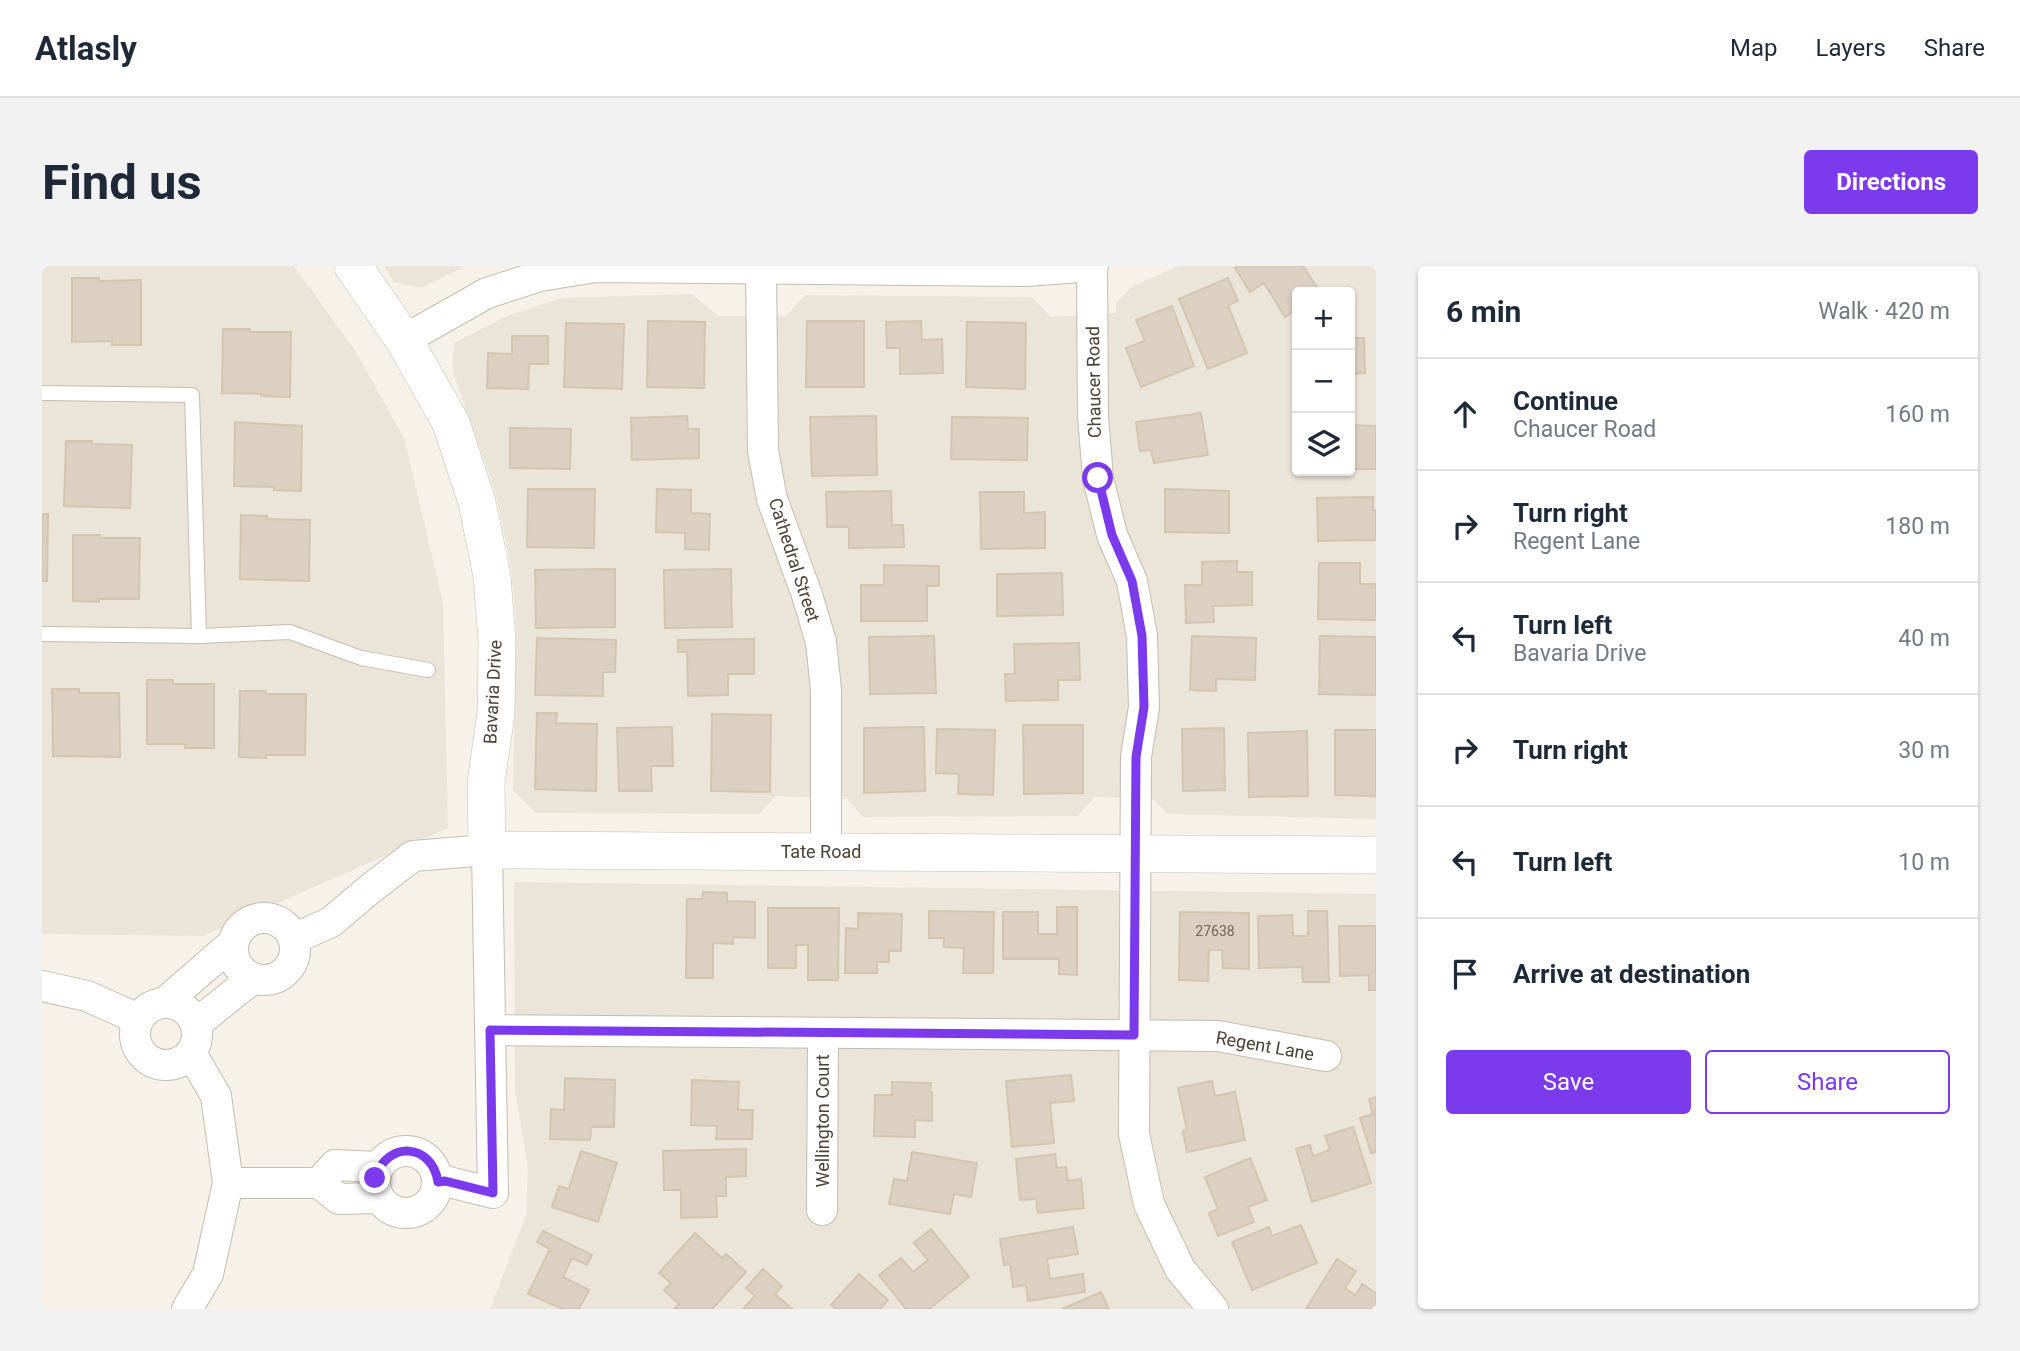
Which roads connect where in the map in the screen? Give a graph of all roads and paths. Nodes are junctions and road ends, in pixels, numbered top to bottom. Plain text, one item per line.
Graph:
1 (353, 266) edge
2 (1093, 266) edge
3 (761, 268) junction
4 (404, 340) junction
5 (42, 393) edge
6 (42, 634) edge
7 (198, 636) junction
8 (428, 670) dead end
9 (487, 849) junction
10 (826, 852) junction
11 (1135, 854) junction
12 (1376, 855) edge
13 (293, 939) junction
14 (232, 944) junction
15 (252, 979) junction
16 (42, 986) edge
17 (164, 1003) junction
18 (138, 1019) junction
19 (490, 1030) junction
20 (823, 1033) junction
21 (1134, 1035) junction
22 (193, 1038) junction
23 (1326, 1056) dead end
24 (378, 1167) junction
25 (319, 1182) junction
26 (438, 1182) junction
27 (228, 1183) junction
28 (379, 1198) junction
29 (822, 1210) dead end
30 (187, 1309) edge
31 (1213, 1309) edge

1 - 4 street, Bavaria Drive
2 - 3 street
2 - 11 street, Chaucer Road
3 - 4 street
3 - 10 street, Cathedral Street
4 - 9 street, Bavaria Drive
5 - 7 lane
6 - 7 lane
7 - 8 lane
9 - 10 street, Tate Road
9 - 13 street, Tate Road
9 - 19 street, Bavaria Drive
10 - 11 street, Tate Road
11 - 12 street, Tate Road
11 - 21 street, Chaucer Road
13 - 14 street
13 - 15 street
14 - 15 street
14 - 17 street
15 - 22 street
16 - 18 street
17 - 18 street
17 - 22 street
18 - 22 street
19 - 20 street, Regent Lane
19 - 26 street, Bavaria Drive
20 - 21 street, Regent Lane
20 - 29 street, Wellington Court
21 - 23 street, Regent Lane
21 - 31 street, Chaucer Road
22 - 27 street
24 - 25 street
24 - 26 street
24 - 28 street
25 - 27 street
25 - 28 street
26 - 28 street
27 - 30 street

